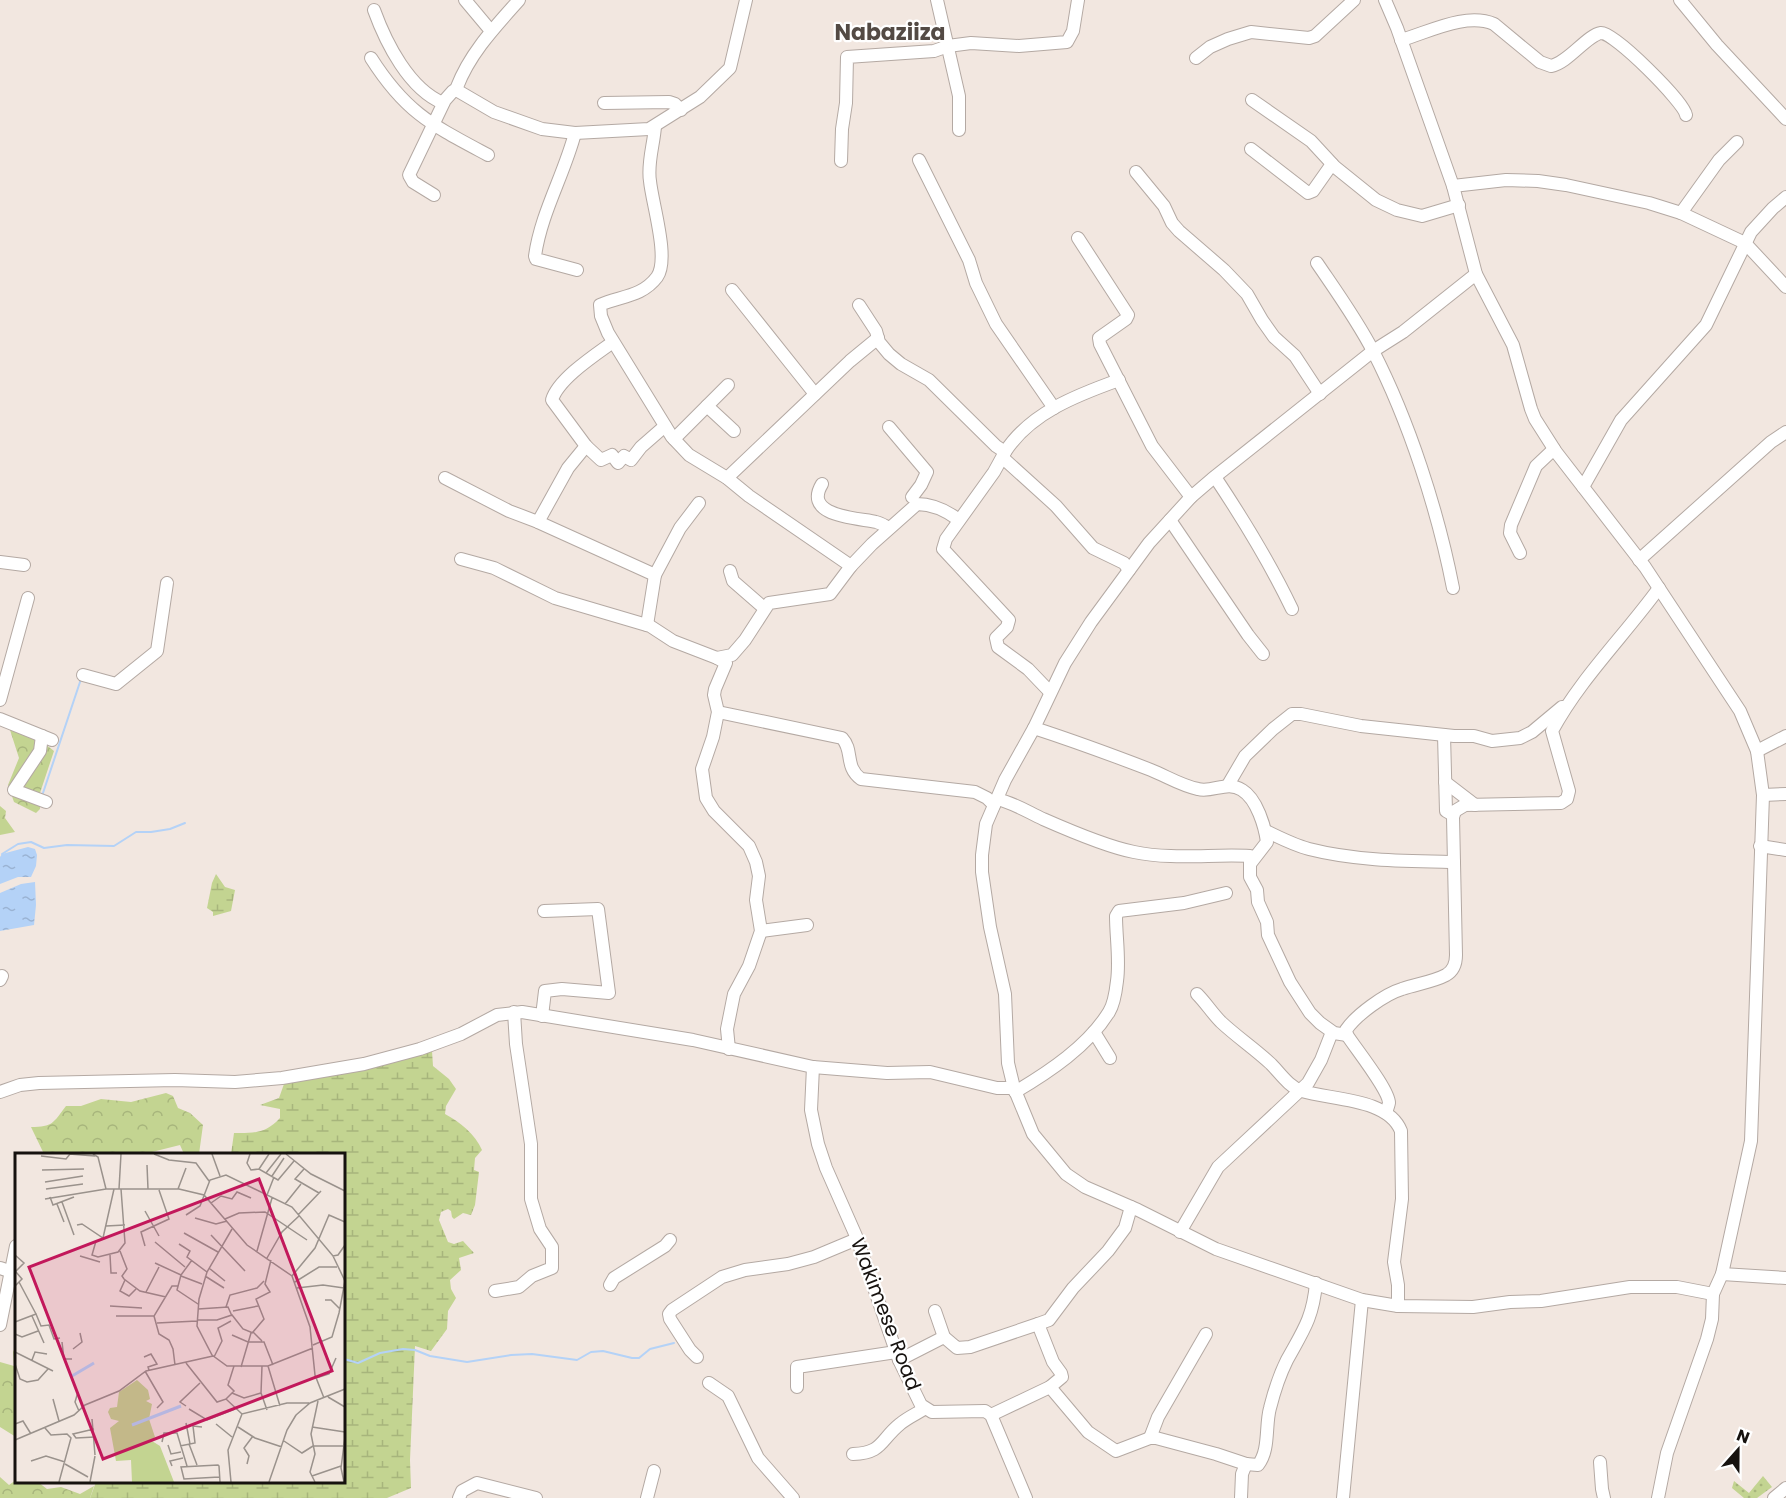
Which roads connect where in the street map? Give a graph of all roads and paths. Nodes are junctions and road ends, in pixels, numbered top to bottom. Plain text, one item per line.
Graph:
1 (465, 0) edge
2 (519, 0) edge
3 (746, 0) edge
4 (936, 0) edge
5 (1078, 0) edge
6 (1354, 0) edge
7 (1385, 0) edge
8 (1680, 0) edge
9 (374, 10) dead end
10 (491, 31) junction
11 (1401, 40) junction
12 (948, 46) junction
13 (371, 58) dead end
14 (1196, 58) dead end
15 (458, 91) junction
16 (1252, 100) dead end
17 (443, 103) junction
18 (604, 103) dead end
19 (681, 110) junction
20 (1686, 115) dead end
21 (1786, 119) edge
22 (432, 126) junction
23 (655, 126) junction
24 (959, 130) dead end
25 (575, 133) junction
26 (1737, 142) dead end
27 (1251, 149) dead end
28 (488, 154) dead end
29 (841, 160) dead end
30 (919, 160) dead end
31 (1332, 164) junction
32 (1136, 172) dead end
33 (1453, 186) junction
34 (434, 195) dead end
35 (1786, 197) edge
36 (1459, 205) junction
37 (1681, 213) junction
38 (1078, 238) dead end
39 (1745, 243) junction
40 (1317, 262) dead end
41 (576, 270) dead end
42 (1476, 274) junction
43 (1786, 287) edge
44 (732, 290) dead end
45 (859, 305) dead end
46 (878, 338) junction
47 (612, 342) junction
48 (1373, 351) junction
49 (1119, 380) junction
50 (728, 385) dead end
51 (815, 394) junction
52 (1320, 394) junction
53 (707, 406) junction
54 (1054, 408) junction
55 (665, 426) junction
56 (889, 427) dead end
57 (734, 431) dead end
58 (1786, 432) edge
59 (674, 439) junction
60 (586, 446) junction
61 (1554, 449) junction
62 (1004, 455) junction
63 (1215, 477) junction
64 (445, 478) dead end
65 (727, 478) junction
66 (822, 484) dead end
67 (1583, 487) junction
68 (912, 497) dead end
69 (1191, 497) junction
70 (699, 503) dead end
71 (959, 520) junction
72 (1170, 520) junction
73 (538, 522) junction
74 (889, 528) junction
75 (1520, 553) dead end
76 (461, 559) dead end
77 (1639, 560) junction
78 (0, 562) edge
79 (24, 565) dead end
80 (851, 566) junction
81 (1129, 570) junction
82 (730, 571) dead end
83 (655, 575) junction
84 (167, 583) dead end
85 (1453, 588) dead end
86 (1659, 588) junction
87 (28, 598) dead end
88 (764, 608) junction
89 (1292, 609) dead end
90 (647, 625) junction
91 (1263, 654) dead end
92 (717, 658) junction
93 (83, 675) dead end
94 (1050, 692) junction
95 (0, 700) edge
96 (1569, 701) junction
97 (718, 712) junction
98 (0, 719) edge
99 (1034, 728) junction
100 (1444, 735) junction
101 (1786, 736) edge
102 (1757, 751) junction
103 (1445, 782) junction
104 (1228, 785) junction
105 (1786, 794) edge
106 (1762, 795) junction
107 (46, 802) dead end
108 (995, 802) junction
109 (1475, 805) junction
110 (1453, 815) junction
111 (1266, 831) junction
112 (1760, 846) junction
113 (1786, 850) edge
114 (1454, 862) junction
115 (1250, 864) junction
116 (1226, 893) dead end
117 (544, 911) dead end
118 (807, 925) dead end
119 (761, 931) junction
120 (1197, 994) dead end
121 (514, 1012) junction
122 (542, 1016) junction
123 (1094, 1032) junction
124 (1332, 1032) junction
125 (1347, 1035) junction
126 (729, 1049) junction
127 (1110, 1058) dead end
128 (813, 1067) junction
129 (1015, 1090) junction
130 (1301, 1091) junction
131 (0, 1092) edge
132 (1386, 1113) junction
133 (1131, 1207) junction
134 (1180, 1232) junction
135 (857, 1239) junction
136 (670, 1240) dead end
137 (15, 1248) edge
138 (6, 1270) edge
139 (1722, 1274) junction
140 (1786, 1278) edge
141 (1316, 1284) junction
142 (610, 1285) dead end
143 (495, 1291) dead end
144 (1713, 1294) junction
145 (1362, 1300) junction
146 (1398, 1306) junction
147 (935, 1311) dead end
148 (0, 1324) edge
149 (1038, 1324) junction
150 (1206, 1335) dead end
151 (944, 1337) junction
152 (898, 1356) junction
153 (697, 1358) dead end
154 (710, 1383) dead end
155 (797, 1387) dead end
156 (1050, 1387) junction
157 (924, 1408) junction
158 (991, 1415) junction
159 (1150, 1438) junction
160 (853, 1454) dead end
161 (1600, 1462) dead end
162 (1246, 1464) junction
163 (654, 1471) dead end
164 (1786, 1488) edge
165 (788, 1497) edge
166 (459, 1498) edge
167 (536, 1498) edge
168 (647, 1498) edge
169 (1026, 1498) edge
170 (1241, 1498) edge
171 (1343, 1498) edge
172 (1604, 1498) edge
173 (1658, 1498) edge
174 (1774, 1498) edge

1 - 10 street
2 - 10 street
3 - 19 street
4 - 12 street
5 - 12 street
6 - 14 street
7 - 11 street
8 - 21 street
9 - 17 street
10 - 15 street
11 - 20 street
11 - 33 street
12 - 24 street
12 - 29 street
13 - 22 street
15 - 17 street
15 - 25 street
16 - 31 street
17 - 22 street
18 - 19 street
19 - 23 street
22 - 28 street
22 - 34 street
23 - 25 street
23 - 47 street
25 - 41 street
26 - 37 street
27 - 31 street
30 - 54 street
31 - 36 street
32 - 52 street
33 - 36 street
33 - 37 street
35 - 39 street
36 - 42 street
37 - 39 street
38 - 49 street
39 - 43 street
39 - 67 street
40 - 48 street
42 - 48 street
42 - 61 street
44 - 51 street
45 - 46 street
46 - 51 street
46 - 62 street
47 - 55 street
47 - 60 street
48 - 52 street
48 - 85 street
49 - 54 street
49 - 69 street
50 - 53 street
51 - 65 street
52 - 63 street
53 - 57 street
53 - 59 street
54 - 62 street
55 - 59 street
55 - 60 street
56 - 68 street
58 - 77 street
59 - 65 street
60 - 73 street
61 - 67 street
61 - 75 street
62 - 71 street
62 - 81 street
63 - 69 street
63 - 89 street
64 - 73 street
65 - 80 street
66 - 74 street
67 - 77 street
69 - 72 street
70 - 83 street
71 - 74 street
71 - 94 street
72 - 81 street
72 - 91 street
73 - 83 street
74 - 80 street
76 - 90 street
77 - 86 street
78 - 79 street
80 - 88 street
81 - 94 street
82 - 88 street
83 - 90 street
84 - 93 street
86 - 96 street
86 - 102 street
87 - 95 street
88 - 92 street
90 - 92 street
92 - 97 street
94 - 99 street
96 - 100 street
96 - 109 street
97 - 108 street
97 - 119 street
98 - 107 street
99 - 104 street
99 - 108 street
100 - 103 street
100 - 104 street
101 - 102 street
102 - 106 street
103 - 109 street
103 - 110 street
104 - 111 street
105 - 106 street
106 - 112 street
108 - 115 street
108 - 129 street
109 - 110 street
110 - 114 street
111 - 114 street
111 - 115 street
112 - 113 street
112 - 139 street
114 - 125 street
115 - 124 street
116 - 123 street
117 - 122 street
118 - 119 street
119 - 126 street
120 - 130 street
121 - 122 street
121 - 131 street
121 - 143 street
122 - 126 street
123 - 127 street
123 - 129 street
124 - 125 street
124 - 130 street
125 - 132 street
126 - 128 street
128 - 129 street
128 - 135 street, Wakimese Road
129 - 133 street
130 - 132 street
130 - 134 street
132 - 146 street
133 - 134 street
133 - 149 street
134 - 141 street
135 - 152 street, Wakimese Road
135 - 153 street
136 - 142 street
137 - 138 street
138 - 148 street
139 - 140 street
139 - 144 street
141 - 145 street
141 - 162 street
144 - 146 street
144 - 173 street
145 - 146 street
145 - 171 street
147 - 151 street
149 - 151 street
149 - 156 street
150 - 159 street
151 - 152 street
152 - 155 street
152 - 157 street, Wakimese Road
154 - 165 street
156 - 158 street
156 - 159 street
157 - 158 street, Wakimese Road
157 - 160 street
158 - 169 street
159 - 162 street
161 - 172 street
162 - 170 street
163 - 168 street
164 - 174 street
166 - 167 street

